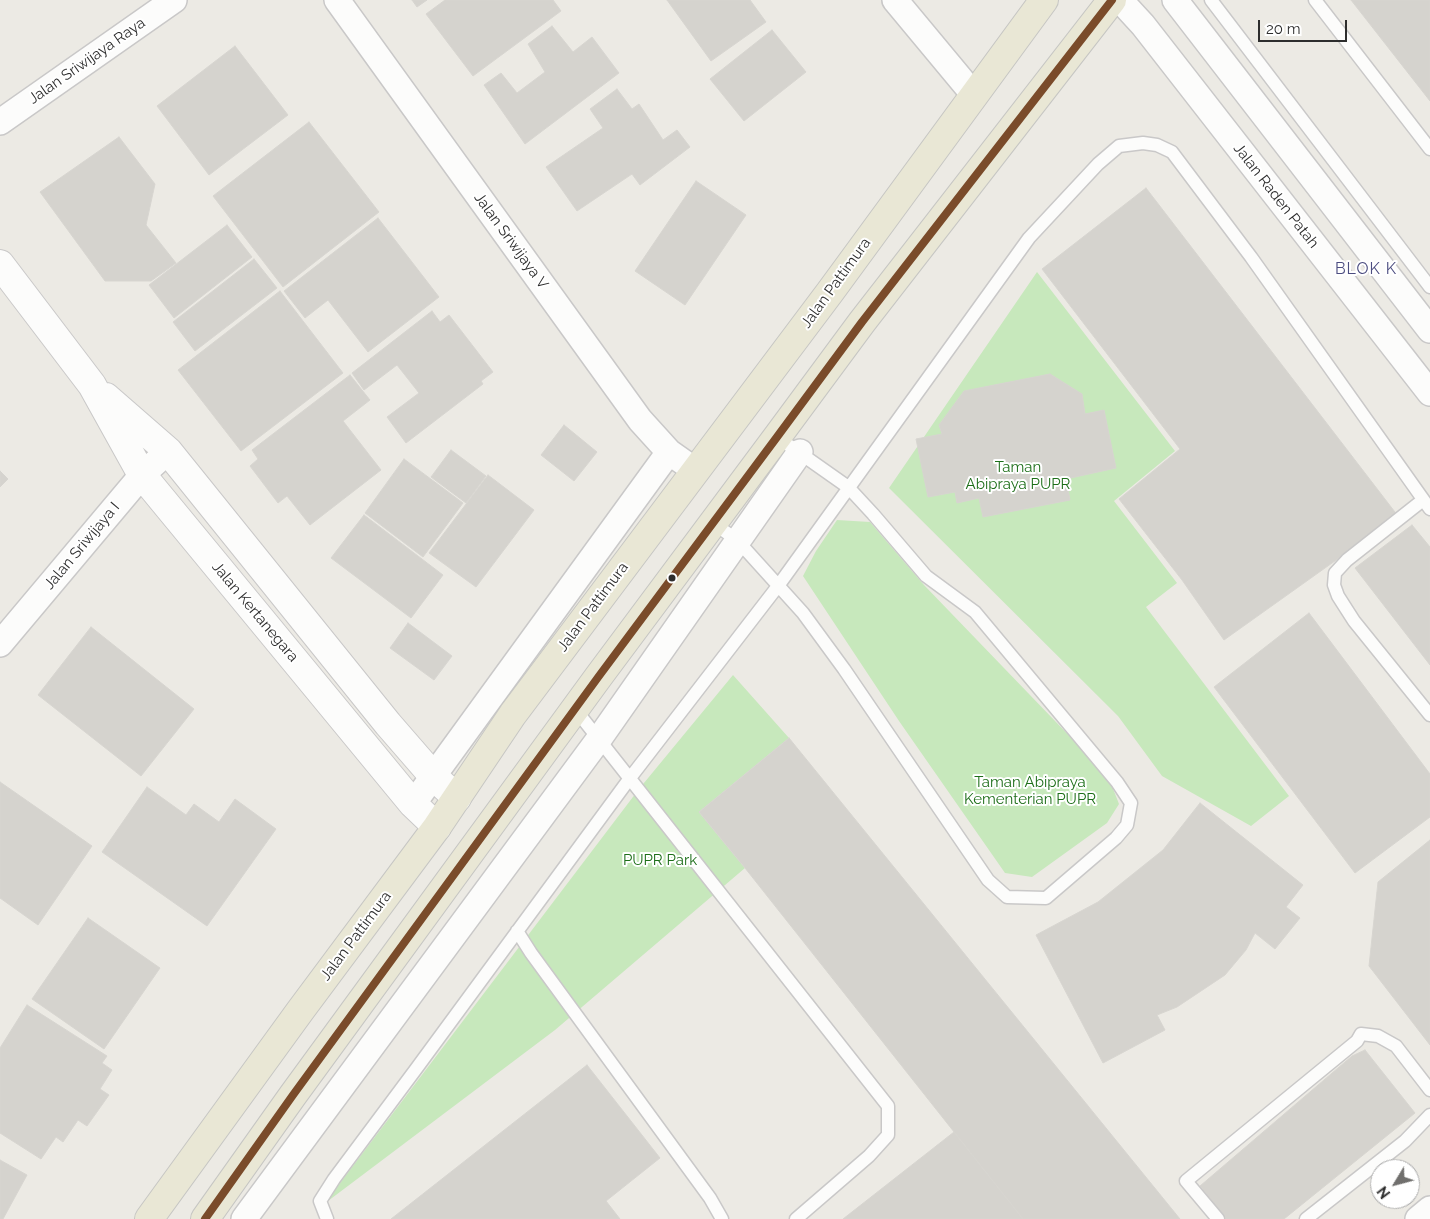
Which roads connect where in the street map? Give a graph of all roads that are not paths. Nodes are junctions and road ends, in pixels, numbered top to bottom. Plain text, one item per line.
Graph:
1 (174, 0) edge
2 (337, 0) edge
3 (895, 0) edge
4 (1044, 0) edge
5 (1112, 0) edge
6 (1120, 0) edge
7 (1175, 0) edge
8 (1211, 0) edge
9 (1315, 0) edge
10 (974, 95) junction
11 (0, 122) edge
12 (1430, 149) edge
13 (0, 264) edge
14 (1430, 287) edge
15 (1430, 330) edge
16 (92, 385) junction
17 (1430, 394) edge
18 (777, 437) junction
19 (168, 451) junction
20 (669, 452) junction
21 (800, 452) junction
22 (696, 471) junction
23 (142, 475) junction
24 (848, 487) junction
25 (1427, 505) edge
26 (713, 524) junction
27 (737, 540) junction
28 (778, 586) junction
29 (0, 644) edge
30 (575, 709) junction
31 (1430, 715) edge
32 (599, 739) junction
33 (434, 776) junction
34 (634, 782) junction
35 (458, 798) junction
36 (413, 804) junction
37 (437, 827) junction
38 (517, 931) junction
39 (300, 1011) junction
40 (337, 1036) junction
41 (258, 1068) junction
42 (1430, 1090) edge
43 (293, 1095) junction
44 (1430, 1115) edge
45 (1430, 1209) edge
46 (149, 1219) edge
47 (205, 1219) edge
48 (244, 1219) edge
49 (327, 1219) edge
50 (722, 1219) edge
51 (796, 1219) edge
52 (1218, 1219) edge
53 (1306, 1219) edge
54 (1418, 1219) edge

1 - 11 street, Jalan Sriwijaya Raya
2 - 20 street, Jalan Sriwijaya V
3 - 10 street
4 - 10 main road, Jalan Pattimura
5 - 18 main road
6 - 17 street, Jalan Raden Patah
7 - 15 street
8 - 14 lane
9 - 12 lane
10 - 22 main road, Jalan Pattimura
13 - 16 street, Jalan Kertanegara
16 - 19 street, Jalan Kertanegara
16 - 23 street, Jalan Kertanegara
18 - 21 lane
18 - 26 main road
19 - 23 street, Jalan Sriwijaya I
19 - 33 street, Jalan Kertanegara
20 - 22 street, Jalan Sriwijaya V
20 - 33 street, Jalan Pattimura
21 - 24 lane
21 - 27 street
22 - 35 main road, Jalan Pattimura
23 - 29 street, Jalan Sriwijaya I
23 - 36 street, Jalan Kertanegara
24 - 25 lane
24 - 28 lane
24 - 28 lane
25 - 31 lane
26 - 27 lane
26 - 30 main road
27 - 28 lane
27 - 32 street
28 - 34 lane
30 - 32 lane
30 - 40 main road
32 - 34 lane
32 - 48 street
33 - 35 street, Jalan Kertanegara
33 - 36 street, Jalan Pattimura
34 - 38 lane
34 - 51 lane
35 - 37 main road, Jalan Pattimura
36 - 37 street, Jalan Kertanegara
37 - 39 main road, Jalan Pattimura
38 - 49 lane
38 - 50 lane
39 - 40 main road
39 - 41 main road, Jalan Pattimura
40 - 43 main road
41 - 43 main road
41 - 46 main road, Jalan Pattimura
42 - 52 lane
43 - 47 main road
44 - 53 lane
45 - 54 street

